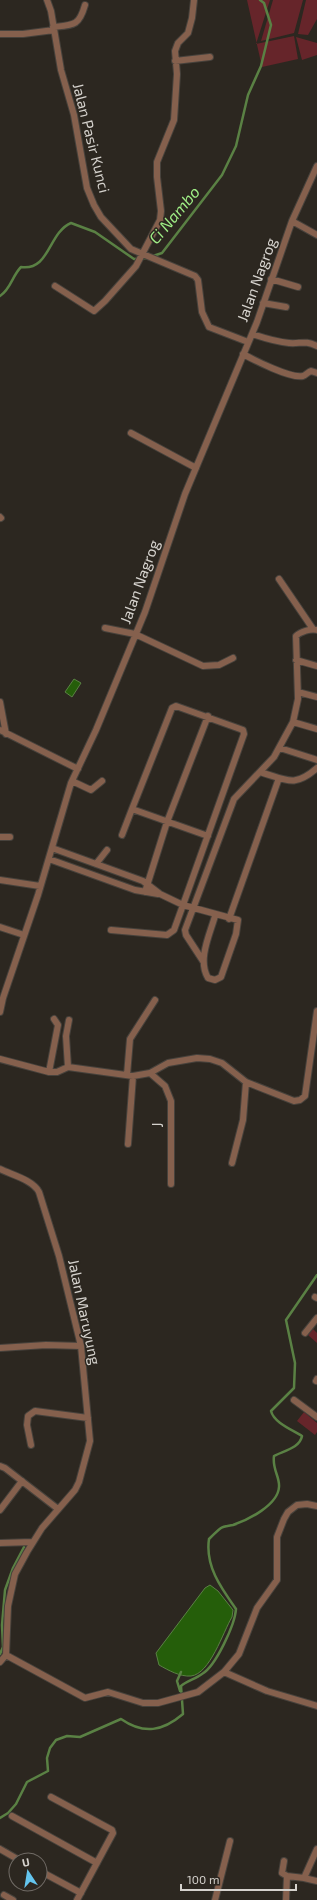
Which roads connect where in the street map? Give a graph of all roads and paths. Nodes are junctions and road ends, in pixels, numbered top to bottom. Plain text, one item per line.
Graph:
1 (47, 0) edge
2 (194, 0) edge
3 (85, 5) dead end
4 (53, 28) junction
5 (0, 34) edge
6 (210, 57) dead end
7 (175, 61) junction
8 (317, 166) edge
9 (292, 221) junction
10 (317, 235) edge
11 (143, 255) junction
12 (271, 279) junction
13 (55, 286) dead end
14 (298, 287) dead end
15 (263, 303) junction
16 (286, 307) dead end
17 (252, 334) junction
18 (248, 342) junction
19 (317, 346) edge
20 (243, 354) junction
21 (317, 373) edge
22 (131, 433) dead end
23 (196, 468) junction
24 (279, 579) dead end
25 (105, 628) dead end
26 (315, 630) edge
27 (135, 634) junction
28 (233, 658) dead end
29 (296, 660) junction
30 (317, 666) edge
31 (298, 692) junction
32 (317, 697) edge
33 (0, 702) edge
34 (208, 716) junction
35 (293, 722) junction
36 (317, 729) edge
37 (0, 730) edge
38 (6, 734) junction
39 (280, 748) junction
40 (317, 760) edge
41 (317, 768) edge
42 (78, 769) junction
43 (260, 772) junction
44 (279, 778) junction
45 (72, 781) junction
46 (102, 781) dead end
47 (132, 809) junction
48 (167, 822) junction
49 (122, 835) dead end
50 (208, 836) junction
51 (0, 837) edge
52 (10, 837) dead end
53 (52, 848) junction
54 (107, 850) dead end
55 (49, 859) junction
56 (96, 864) junction
57 (0, 880) edge
58 (148, 884) junction
59 (40, 886) junction
60 (145, 892) junction
61 (160, 894) junction
62 (183, 905) junction
63 (193, 908) junction
64 (215, 916) junction
65 (229, 919) junction
66 (0, 927) edge
67 (111, 930) dead end
68 (24, 935) junction
69 (203, 961) junction
70 (1, 997) edge
71 (155, 1000) dead end
72 (317, 1011) edge
73 (0, 1012) edge
74 (54, 1019) dead end
75 (69, 1020) dead end
76 (316, 1033) edge
77 (0, 1059) edge
78 (68, 1067) junction
79 (49, 1072) junction
80 (150, 1073) junction
81 (130, 1076) junction
82 (246, 1082) junction
83 (128, 1144) dead end
84 (232, 1163) dead end
85 (0, 1169) edge
86 (171, 1184) dead end
87 (317, 1318) edge
88 (305, 1333) dead end
89 (81, 1346) junction
90 (0, 1348) edge
91 (294, 1400) dead end
92 (317, 1417) edge
93 (88, 1418) junction
94 (31, 1445) dead end
95 (0, 1466) edge
96 (22, 1481) junction
97 (317, 1506) edge
98 (58, 1509) junction
99 (0, 1510) edge
100 (33, 1542) junction
101 (0, 1543) edge
102 (6, 1655) junction
103 (0, 1662) edge
104 (224, 1672) junction
105 (317, 1706) edge
106 (51, 1798) dead end
107 (12, 1816) dead end
108 (230, 1841) dead end
109 (317, 1849) edge
110 (284, 1861) dead end
111 (97, 1863) junction
112 (48, 1875) edge
113 (287, 1876) junction
114 (304, 1878) junction
115 (317, 1881) edge
116 (81, 1894) junction
117 (4, 1895) dead end
118 (13, 1900) edge
119 (77, 1900) edge
120 (215, 1900) edge
121 (286, 1900) edge

1 - 4 street, Jalan Pasir Kunci
2 - 7 street
3 - 4 street
4 - 5 street
4 - 11 street, Jalan Pasir Kunci
6 - 7 street
7 - 11 street
8 - 9 street, Jalan Nagrog
9 - 10 street
9 - 12 street, Jalan Nagrog
11 - 13 street
11 - 18 street, Jalan Pasir Kunci
12 - 14 street
12 - 15 street, Jalan Nagrog
15 - 16 street
15 - 17 street, Jalan Nagrog
17 - 18 street, Jalan Nagrog
17 - 19 street
18 - 20 street, Jalan Nagrog
20 - 21 street
20 - 23 street, Jalan Nagrog
22 - 23 street
23 - 27 street, Jalan Nagrog
24 - 26 street
25 - 27 street
26 - 29 street
27 - 28 street
27 - 42 street, Jalan Nagrog
29 - 30 street
29 - 31 street
31 - 32 street
31 - 35 street
33 - 38 street
34 - 47 street
34 - 48 street
34 - 50 street
35 - 36 street
35 - 39 street
37 - 38 street
38 - 42 street
39 - 40 street
39 - 43 street
41 - 44 street
42 - 45 street, Jalan Nagrog
43 - 44 street
43 - 63 street
44 - 65 street
45 - 46 street
45 - 53 street, Jalan Nagrog
47 - 48 street
47 - 49 street
48 - 50 street
48 - 58 street
50 - 62 street
51 - 52 street
53 - 55 street, Jalan Nagrog
53 - 56 street
54 - 56 street
55 - 59 street, Jalan Nagrog
55 - 60 street
56 - 58 street
57 - 59 street
58 - 60 street
58 - 61 street
59 - 68 street, Jalan Nagrog
60 - 61 street
61 - 62 street
62 - 63 street
62 - 67 street
63 - 64 street
63 - 69 street
64 - 65 street
64 - 69 street
65 - 69 street
66 - 68 street
68 - 70 street, Jalan Nagrog
70 - 73 street, Jalan Nagrog
71 - 81 street
72 - 76 street
74 - 79 street
75 - 78 street
76 - 82 street
77 - 79 street
78 - 79 street
78 - 81 street
80 - 81 street
80 - 82 street
80 - 86 street, J
81 - 83 street
82 - 84 street
85 - 89 street, Jalan Maruyung
87 - 88 street
89 - 90 street
89 - 93 street, Jalan Maruyung
91 - 92 street
93 - 94 street
93 - 98 street, Jalan Maruyung
95 - 96 street
96 - 98 street
96 - 99 street
97 - 104 street
98 - 100 street, Jalan Maruyung
100 - 101 street
100 - 102 street, Jalan Maruyung
102 - 103 street
102 - 104 street
104 - 105 street
106 - 111 street
107 - 111 street
108 - 120 street
109 - 114 street
110 - 113 street
111 - 116 street
112 - 116 street
113 - 114 street
113 - 121 street
114 - 115 street
116 - 119 street
117 - 118 street

